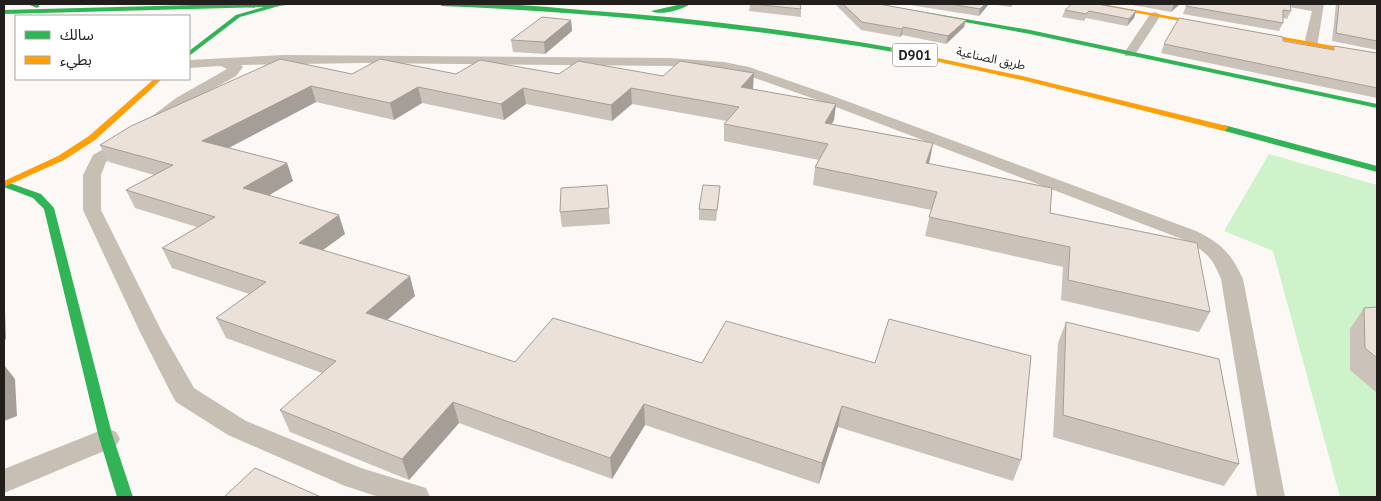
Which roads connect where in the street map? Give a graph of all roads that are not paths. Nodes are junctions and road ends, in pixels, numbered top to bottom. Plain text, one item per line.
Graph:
1 (129, 4) edge
2 (280, 4) edge
3 (290, 4) edge
4 (442, 4) edge
5 (551, 4) edge
6 (687, 4) edge
7 (868, 4) edge
8 (1093, 4) edge
9 (1287, 4) edge
10 (34, 5) edge
11 (219, 6) junction
12 (1319, 6) edge
13 (4, 8) edge
14 (654, 11) junction
15 (4, 12) edge
16 (1155, 15) junction
17 (238, 16) junction
18 (703, 16) junction
19 (1313, 44) junction
20 (190, 53) edge
21 (1130, 53) junction
22 (1377, 56) edge
23 (222, 63) junction
24 (190, 64) edge
25 (157, 80) edge
26 (1377, 106) edge
27 (1293, 134) dead end
28 (1377, 169) edge
29 (4, 184) edge
30 (107, 439) junction
31 (4, 481) edge
32 (125, 497) edge
33 (416, 497) edge
34 (1272, 497) edge

1 - 10 main road
2 - 3 main road
2 - 11 main road
2 - 17 main road
4 - 28 main road, طريق الصناعية / D901
5 - 14 main road, طريق الصناعية / D901
6 - 14 main road
6 - 18 main road
7 - 21 main road
8 - 16 main road
9 - 12 street
10 - 13 main road
11 - 15 main road
11 - 17 main road
12 - 19 street
14 - 18 main road, طريق الصناعية / D901
16 - 19 main road
16 - 21 street
17 - 20 main road
18 - 27 main road, طريق الصناعية / D901
19 - 22 main road
21 - 26 main road
23 - 24 street
23 - 33 street
23 - 34 street
25 - 29 main road
29 - 30 main road
30 - 31 street
30 - 32 main road

